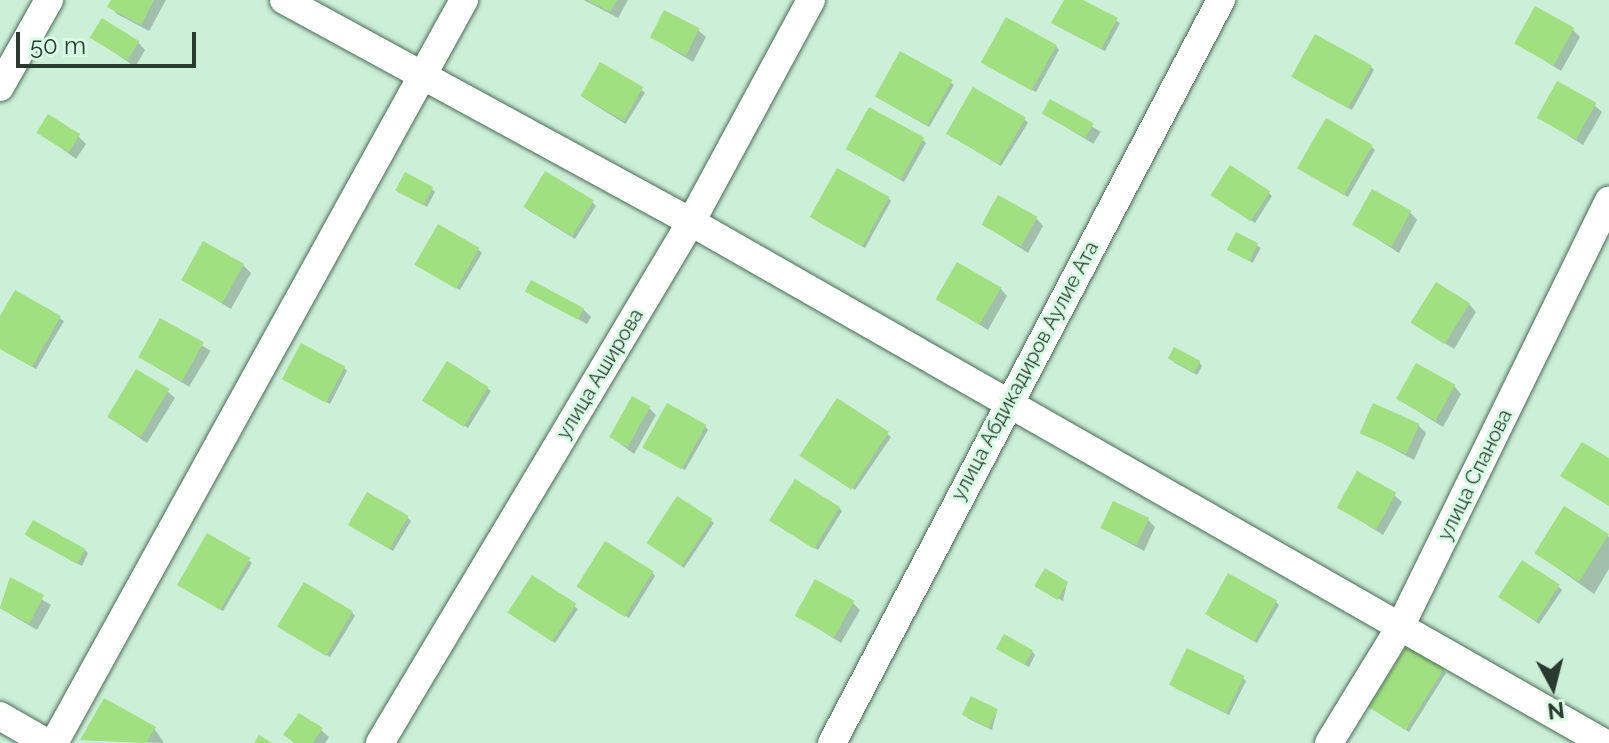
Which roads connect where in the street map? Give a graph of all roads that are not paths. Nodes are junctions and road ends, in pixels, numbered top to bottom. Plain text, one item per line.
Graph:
1 (49, 0) edge
2 (284, 0) edge
3 (464, 0) edge
4 (811, 0) edge
5 (1221, 0) edge
6 (425, 75) junction
7 (0, 87) edge
8 (1609, 201) edge
9 (691, 222) junction
10 (1007, 402) junction
11 (1400, 627) junction
12 (0, 716) edge
13 (47, 743) edge
14 (54, 743) edge
15 (380, 743) edge
16 (832, 743) edge
17 (1329, 743) edge
18 (1604, 743) edge

1 - 7 street
2 - 6 street
3 - 6 street
4 - 9 street, улица Аширова
5 - 10 street, улица Абдикадиров Аулие Ата
6 - 9 street
6 - 14 street
8 - 11 street, улица Спанова
9 - 10 street
9 - 15 street, улица Аширова
10 - 11 street
10 - 16 street, улица Абдикадиров Аулие Ата
11 - 17 street, улица Спанова
11 - 18 street
12 - 13 street

